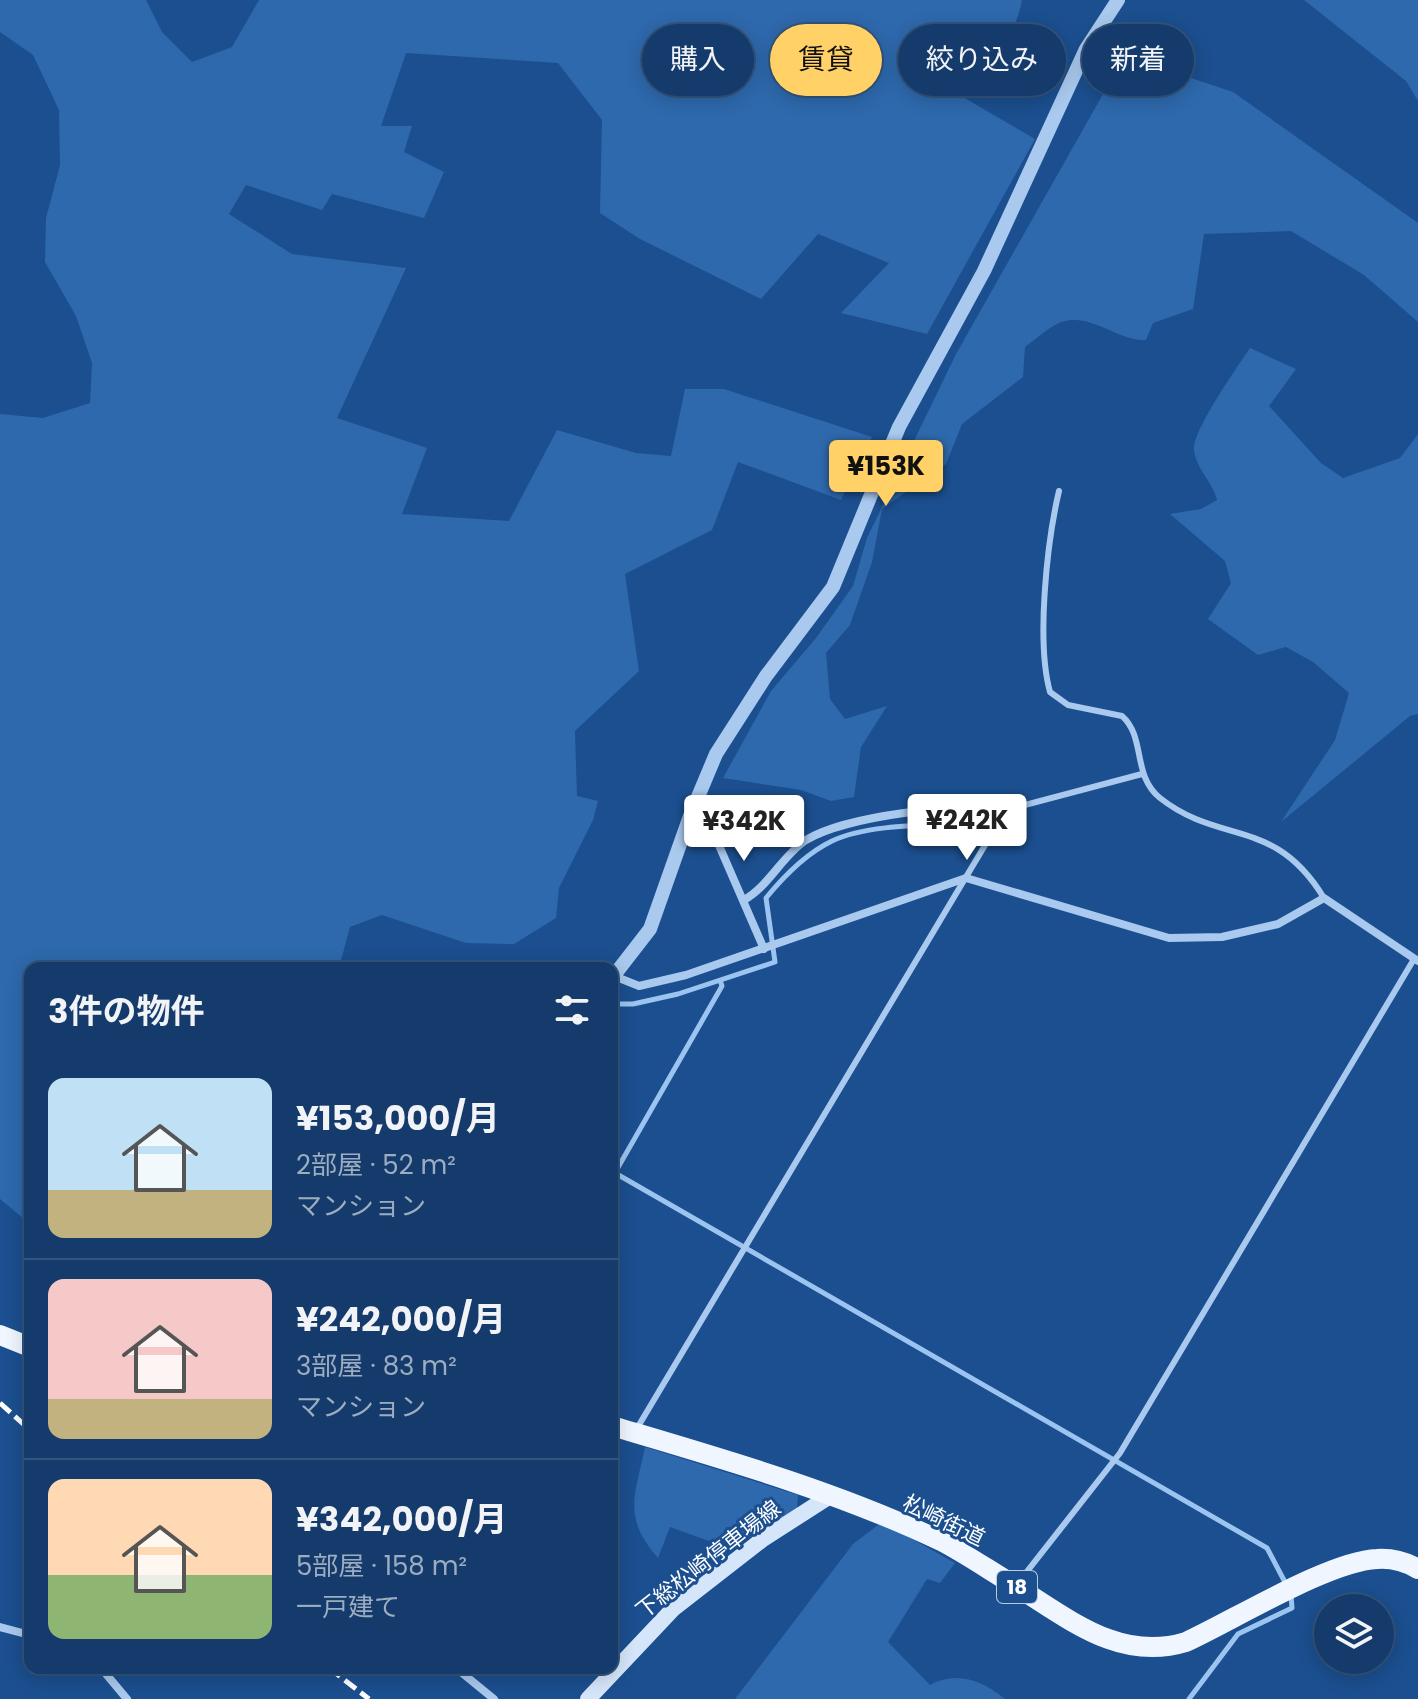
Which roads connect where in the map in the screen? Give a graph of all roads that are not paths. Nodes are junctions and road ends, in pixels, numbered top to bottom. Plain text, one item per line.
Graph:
1 (1118, 0) edge
2 (1059, 491) dead end
3 (1142, 774) junction
4 (1006, 810) junction
5 (690, 816) junction
6 (966, 878) junction
7 (1324, 898) junction
8 (744, 900) junction
9 (764, 949) junction
10 (1416, 960) edge
11 (618, 971) edge
12 (618, 979) edge
13 (0, 1335) edge
14 (24, 1345) edge
15 (618, 1428) edge
16 (634, 1433) junction
17 (830, 1496) junction
18 (1418, 1569) edge
19 (1016, 1586) junction
20 (0, 1627) edge
21 (24, 1633) edge
22 (618, 1667) edge
23 (106, 1674) edge
24 (463, 1674) edge
25 (612, 1674) edge
26 (127, 1699) edge
27 (494, 1699) edge
28 (588, 1699) edge

1 - 5 street
2 - 3 lane
3 - 4 lane
3 - 7 lane
4 - 6 lane
4 - 8 street
5 - 8 street
5 - 11 street
6 - 7 street
6 - 9 street
6 - 16 lane
7 - 10 street
8 - 9 street
9 - 12 street
10 - 19 lane
13 - 14 main road
15 - 16 main road, 松崎街道 / 18
16 - 17 main road, 松崎街道 / 18
17 - 19 main road, 松崎街道 / 18
17 - 22 main road, 下総松崎停車場線
18 - 19 main road, 松崎街道 / 18
20 - 21 street
23 - 26 street
24 - 27 street
25 - 28 main road, 下総松崎停車場線

